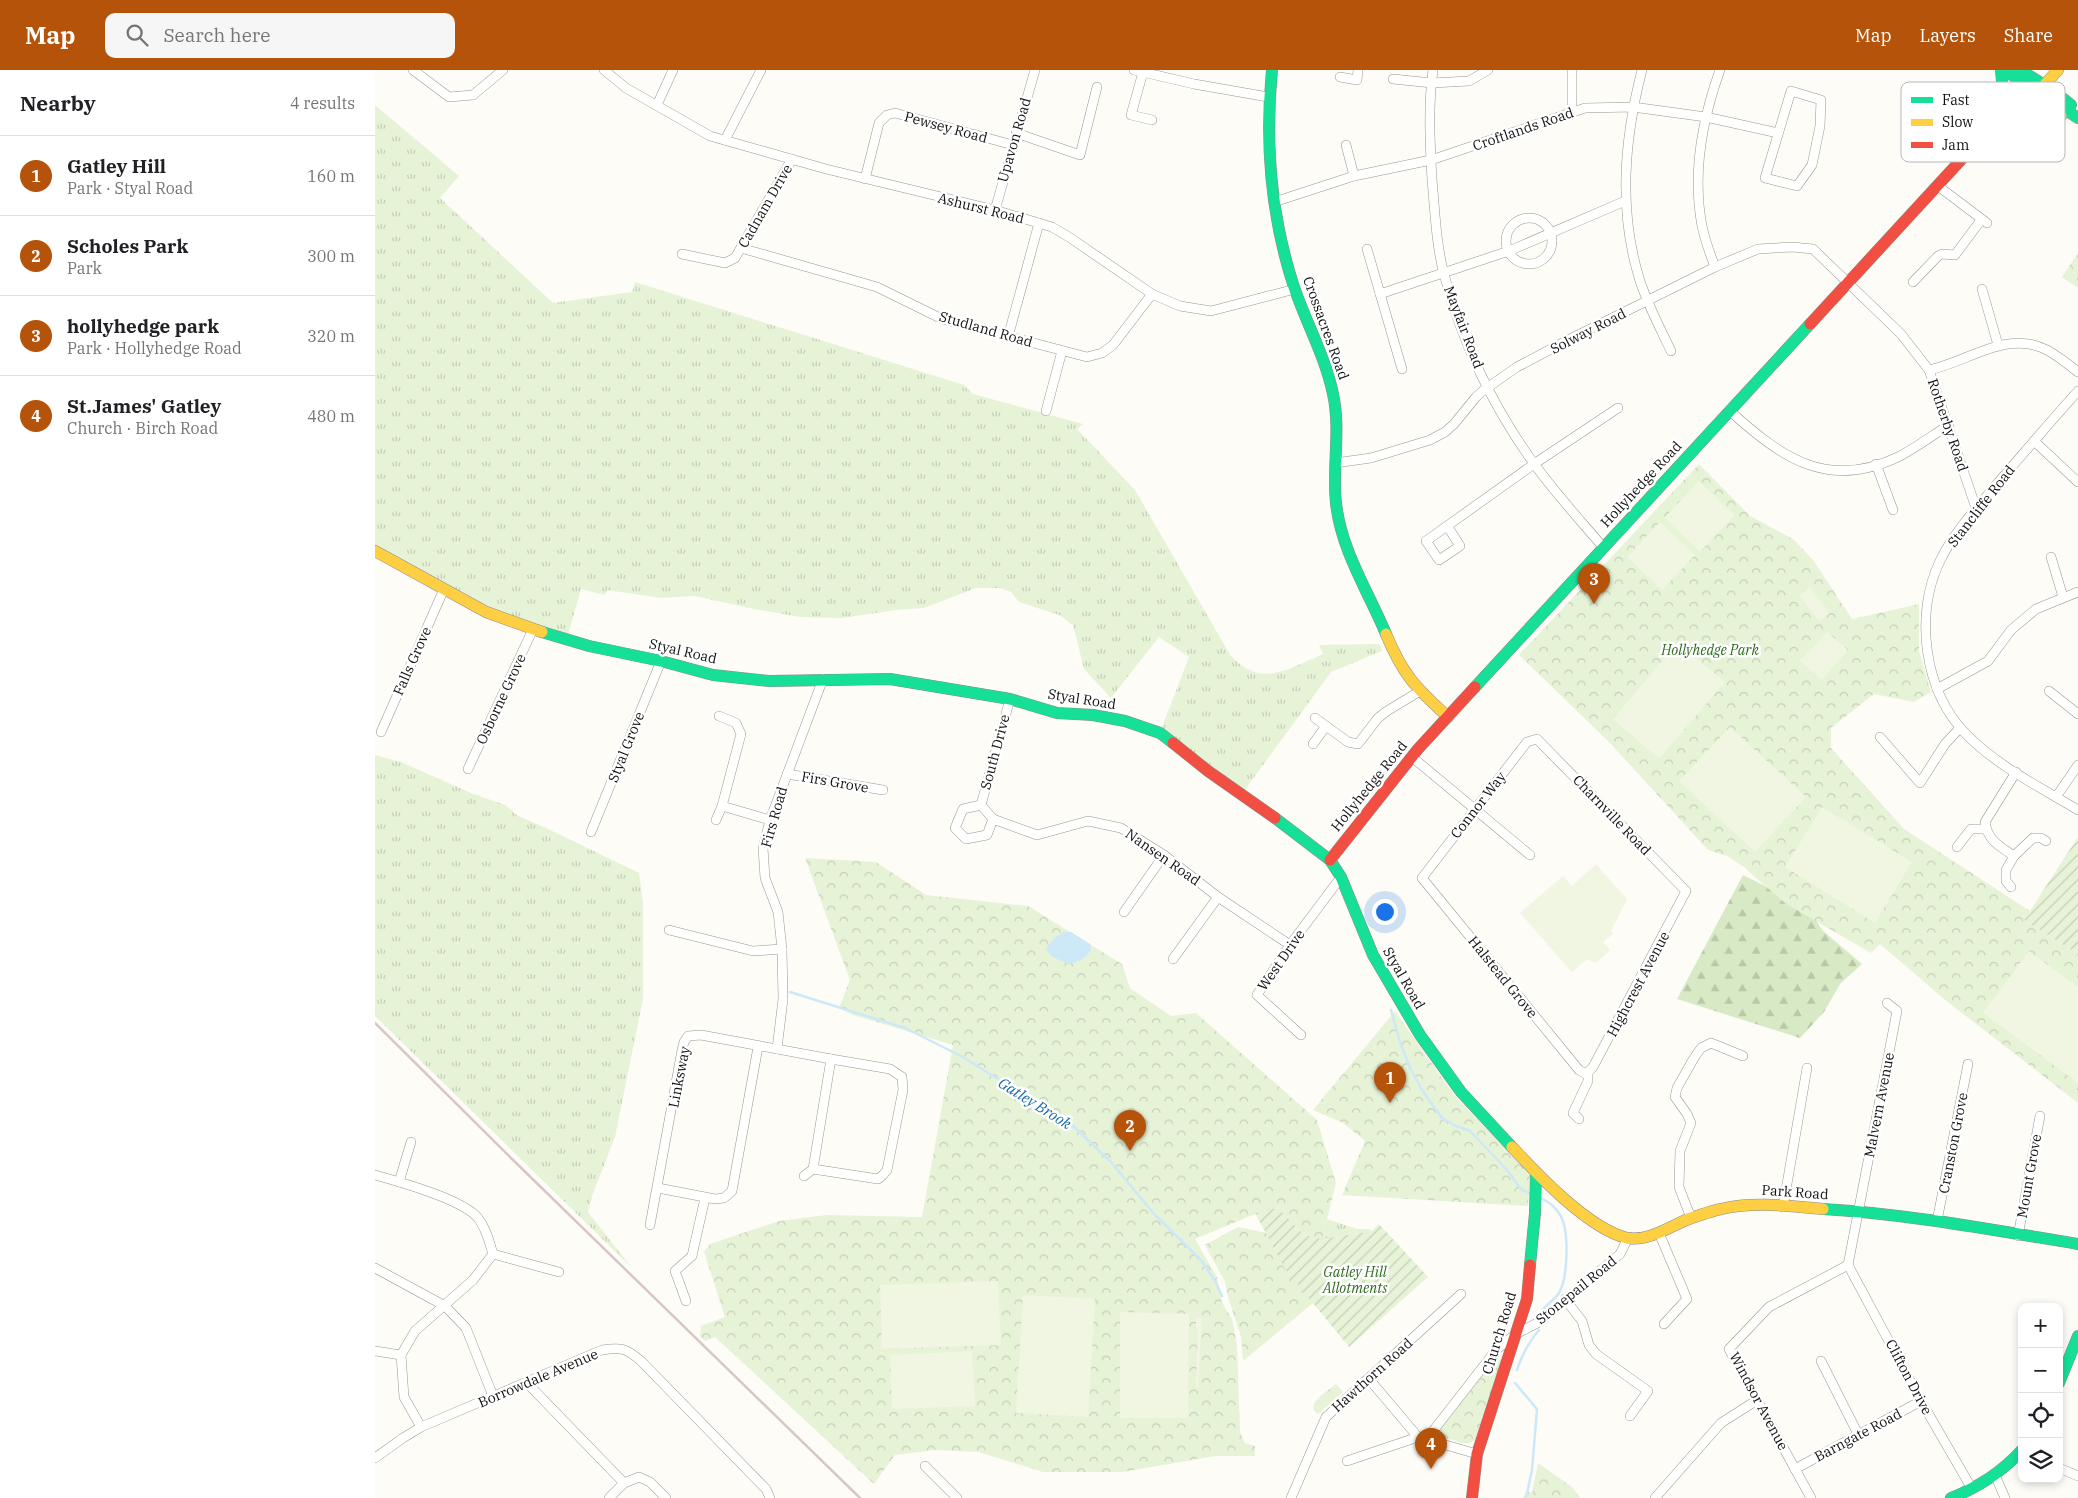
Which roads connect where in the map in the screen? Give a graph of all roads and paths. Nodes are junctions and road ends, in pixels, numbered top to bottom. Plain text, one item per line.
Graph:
1 (413, 70) edge
2 (503, 70) edge
3 (604, 70) edge
4 (673, 70) edge
5 (761, 70) edge
6 (1035, 70) edge
7 (1272, 70) edge
8 (1358, 70) edge
9 (1433, 70) edge
10 (1488, 70) edge
11 (1572, 70) edge
12 (1642, 70) edge
13 (1720, 70) edge
14 (2002, 70) edge
15 (2049, 70) edge
16 (2058, 70) edge
17 (2066, 70) edge
18 (1145, 72) edge
19 (1340, 77) dead end
20 (1393, 79) dead end
21 (2032, 81) edge
22 (2061, 82) edge
23 (1431, 83) junction
24 (1097, 87) dead end
25 (1268, 97) junction
26 (2065, 101) edge
27 (657, 105) junction
28 (1633, 107) junction
29 (2065, 108) edge
30 (1572, 112) junction
31 (2078, 113) edge
32 (1706, 117) junction
33 (2078, 118) edge
34 (2065, 119) edge
35 (1152, 120) dead end
36 (2078, 124) edge
37 (1016, 133) junction
38 (1778, 133) junction
39 (725, 140) junction
40 (1013, 145) junction
41 (1346, 145) dead end
42 (793, 159) junction
43 (1431, 160) junction
44 (1958, 162) edge
45 (1354, 176) junction
46 (865, 179) junction
47 (1938, 186) junction
48 (1625, 201) junction
49 (1274, 202) junction
50 (995, 210) junction
51 (1039, 223) junction
52 (1550, 233) junction
53 (741, 248) junction
54 (1367, 249) dead end
55 (1509, 250) junction
56 (682, 254) dead end
57 (1715, 267) junction
58 (1444, 274) junction
59 (1849, 282) junction
60 (1913, 282) dead end
61 (1295, 289) junction
62 (1982, 289) dead end
63 (1153, 294) junction
64 (1381, 294) junction
65 (1648, 300) junction
66 (1008, 337) junction
67 (1997, 345) junction
68 (1062, 351) junction
69 (1671, 351) dead end
70 (1402, 369) dead end
71 (1929, 370) junction
72 (2078, 372) edge
73 (1487, 388) junction
74 (2078, 391) edge
75 (1618, 408) dead end
76 (1046, 411) dead end
77 (1730, 411) junction
78 (1949, 425) junction
79 (2034, 441) junction
80 (1335, 463) junction
81 (1534, 464) junction
82 (1876, 464) junction
83 (2078, 482) edge
84 (1976, 508) junction
85 (1893, 510) dead end
86 (1448, 527) dead end
87 (1603, 547) junction
88 (375, 552) edge
89 (2051, 557) dead end
90 (443, 589) junction
91 (2078, 592) edge
92 (2063, 597) junction
93 (533, 630) junction
94 (661, 661) junction
95 (823, 680) junction
96 (1937, 688) junction
97 (1420, 691) junction
98 (2049, 691) dead end
99 (1010, 699) junction
100 (2078, 714) edge
101 (719, 716) dead end
102 (1448, 717) junction
103 (1315, 718) dead end
104 (1326, 726) junction
105 (1960, 728) junction
106 (381, 732) dead end
107 (1880, 737) dead end
108 (1537, 739) joint
109 (1313, 744) dead end
110 (1412, 757) junction
111 (2078, 764) edge
112 (468, 769) dead end
113 (2016, 772) junction
114 (787, 774) junction
115 (883, 790) dead end
116 (2055, 797) junction
117 (981, 805) junction
118 (722, 806) junction
119 (1475, 809) junction
120 (2078, 810) edge
121 (993, 819) junction
122 (716, 820) dead end
123 (770, 820) junction
124 (1987, 829) junction
125 (591, 832) dead end
126 (2046, 841) dead end
127 (1957, 847) dead end
128 (1164, 855) junction
129 (1530, 855) dead end
130 (2013, 856) junction
131 (1330, 860) junction
132 (1341, 876) junction
133 (1422, 878) joint
134 (2011, 887) dead end
135 (1686, 891) joint
136 (1218, 896) junction
137 (1124, 912) dead end
138 (669, 930) dead end
139 (1290, 945) junction
140 (782, 949) junction
141 (1173, 959) dead end
142 (1887, 1002) dead end
143 (1301, 1036) dead end
144 (758, 1047) junction
145 (777, 1049) junction
146 (1743, 1056) dead end
147 (831, 1060) junction
148 (1968, 1064) dead end
149 (1807, 1068) dead end
150 (1587, 1073) junction
151 (2040, 1116) dead end
152 (1579, 1119) dead end
153 (411, 1142) dead end
154 (813, 1169) junction
155 (1536, 1173) junction
156 (375, 1175) edge
157 (804, 1176) dead end
158 (399, 1182) junction
159 (658, 1188) junction
160 (705, 1198) junction
161 (1783, 1207) junction
162 (1858, 1211) junction
163 (1691, 1218) junction
164 (1937, 1222) junction
165 (650, 1225) dead end
166 (1659, 1233) junction
167 (2018, 1236) junction
168 (1628, 1238) junction
169 (2078, 1244) edge
170 (493, 1254) junction
171 (1848, 1265) junction
172 (375, 1268) edge
173 (559, 1272) dead end
174 (1461, 1294) dead end
175 (1565, 1299) junction
176 (687, 1301) dead end
177 (445, 1306) junction
178 (1665, 1324) dead end
179 (1516, 1334) junction
180 (2078, 1336) edge
181 (375, 1351) edge
182 (401, 1355) junction
183 (2074, 1358) edge
184 (1821, 1361) dead end
185 (2063, 1376) edge
186 (1369, 1378) junction
187 (527, 1383) junction
188 (493, 1396) junction
189 (1757, 1400) junction
190 (1921, 1401) junction
191 (1630, 1416) dead end
192 (421, 1428) junction
193 (1859, 1436) junction
194 (1422, 1438) junction
195 (1477, 1454) junction
196 (2018, 1454) edge
197 (375, 1458) edge
198 (1347, 1462) dead end
199 (925, 1466) dead end
200 (1795, 1469) junction
201 (2063, 1470) edge
202 (1995, 1475) junction
203 (2078, 1476) edge
204 (624, 1483) junction
205 (1972, 1489) junction
206 (609, 1498) edge
207 (666, 1498) edge
208 (770, 1498) edge
209 (957, 1498) edge
210 (1291, 1498) edge
211 (1472, 1498) edge
212 (1655, 1498) edge
213 (1811, 1498) edge
214 (1951, 1498) edge
215 (2005, 1498) edge

1 - 2 street
3 - 27 street, Ashurst Road
4 - 27 street
5 - 39 street
6 - 37 street, Upavon Road
7 - 25 street, Crossacres Road
8 - 19 street
9 - 23 street, Mayfair Road
10 - 23 street
11 - 30 street
12 - 28 street
13 - 32 street
14 - 21 street
15 - 21 street
16 - 21 street, Hollyhedge Road
17 - 22 street
18 - 25 street
18 - 35 street
20 - 23 street
23 - 43 street, Mayfair Road
24 - 37 street
25 - 49 street, Crossacres Road
26 - 31 street
27 - 39 street, Ashurst Road
28 - 30 street, Croftlands Road
28 - 32 street, Croftlands Road
28 - 48 street
29 - 33 street
30 - 43 street, Croftlands Road
32 - 38 street, Croftlands Road
32 - 57 street
34 - 36 street
37 - 40 street, Upavon Road
38 - 38 street
39 - 42 street, Ashurst Road
40 - 46 street, Pewsey Road
40 - 50 street, Upavon Road
41 - 45 street
42 - 46 street, Ashurst Road
42 - 53 street, Cadnam Drive
43 - 45 street, Croftlands Road
43 - 58 street, Mayfair Road
44 - 47 street, Hollyhedge Road
45 - 49 street, Croftlands Road
46 - 50 street, Ashurst Road
47 - 59 street, Hollyhedge Road
47 - 60 street
48 - 52 street
48 - 65 street
49 - 61 street, Crossacres Road
50 - 51 street, Ashurst Road
51 - 63 street, Ashurst Road
51 - 66 street
52 - 55 street
52 - 55 street
52 - 55 street
53 - 56 street, Cadnam Drive
53 - 66 street, Studland Road
54 - 64 street
55 - 58 street
57 - 59 street, Solway Road
57 - 65 street, Solway Road
58 - 64 street
58 - 73 street, Mayfair Road
59 - 71 street, Rotherby Road
59 - 77 street, Hollyhedge Road
61 - 63 street, Ashurst Road
61 - 80 street, Crossacres Road
62 - 67 street
63 - 68 street, Studland Road
64 - 70 street
65 - 69 street
65 - 73 street, Solway Road
66 - 68 street, Studland Road
67 - 71 street
67 - 72 street
68 - 76 street
71 - 78 street, Rotherby Road
73 - 80 street, Solway Road
73 - 81 street, Mayfair Road
74 - 79 street, Stancliffe Road
75 - 81 street
77 - 82 street
77 - 87 street, Hollyhedge Road
78 - 82 street
78 - 84 street, Rotherby Road
79 - 83 street
79 - 84 street, Stancliffe Road
80 - 97 street, Crossacres Road
81 - 86 street
81 - 87 street, Mayfair Road
82 - 85 street
84 - 96 street, Stancliffe Road
87 - 102 street, Hollyhedge Road
88 - 90 street, Styal Road
89 - 92 street
90 - 93 street, Styal Road
90 - 106 street, Falls Grove
91 - 92 street
92 - 96 street
93 - 94 street, Styal Road
93 - 112 street, Osborne Grove
94 - 95 street, Styal Road
94 - 125 street, Styal Grove
95 - 99 street, Styal Road
95 - 114 street, Firs Road
96 - 105 street, Stancliffe Road
97 - 102 street, Crossacres Road
97 - 104 street
98 - 100 street
99 - 117 street, South Drive
99 - 131 street, Styal Road
101 - 118 street
102 - 110 street, Hollyhedge Road
103 - 104 street
104 - 109 street
105 - 107 street
105 - 113 street, Stancliffe Road
108 - 119 street, Connor Way
108 - 135 street, Charnville Road
110 - 119 street
110 - 131 street, Hollyhedge Road
111 - 116 street
113 - 116 street, Stancliffe Road
113 - 124 street
114 - 115 street, Firs Grove
114 - 123 street, Firs Road
116 - 120 street, Stancliffe Road
117 - 121 street, South Drive
117 - 121 street, South Drive
118 - 122 street
118 - 123 street
119 - 129 street
119 - 133 street, Connor Way
121 - 128 street, Nansen Road
123 - 140 street, Firs Road
124 - 127 street
124 - 130 street
126 - 130 street
128 - 136 street, Nansen Road
128 - 137 street
130 - 134 street
131 - 132 street, Styal Road
132 - 139 street, West Drive
132 - 155 street, Styal Road
133 - 150 street, Halstead Grove
135 - 150 street, Highcrest Avenue
136 - 139 street, Nansen Road
136 - 141 street
138 - 140 street
139 - 143 street, West Drive
140 - 145 street, Firs Road
142 - 162 street, Malvern Avenue
144 - 145 street, Linksway
144 - 159 street, Linksway
144 - 160 street
145 - 147 street, Linksway
146 - 163 street
147 - 154 street
147 - 154 street, Linksway
148 - 164 street, Cranston Grove
149 - 161 street
150 - 152 street, Highcrest Avenue
151 - 167 street, Mount Grove
153 - 158 street
154 - 157 street
155 - 168 street
155 - 179 street, Church Road
156 - 158 street
158 - 170 street
159 - 160 street
159 - 165 street, Linksway
160 - 176 street
161 - 162 street, Park Road
161 - 163 street, Park Road
162 - 164 street, Park Road
162 - 171 street
163 - 166 street, Park Road
164 - 167 street, Park Road
166 - 168 street, Park Road
166 - 178 street
167 - 169 street, Park Road
168 - 175 street, Stonepail Road
170 - 173 street
170 - 177 street
171 - 189 street, Windsor Avenue
171 - 190 street, Clifton Drive
172 - 177 street
174 - 186 street, Hawthorn Road
175 - 179 street, Stonepail Road
175 - 191 street
177 - 182 street
177 - 188 street
179 - 194 street, Stonepail Road
179 - 195 street, Church Road
180 - 183 street
181 - 182 street
182 - 192 street
183 - 185 street
184 - 193 street
186 - 194 street
186 - 210 street, Hawthorn Road
187 - 188 street, Borrowdale Avenue
187 - 204 street
187 - 208 street, Borrowdale Avenue
188 - 192 street, Borrowdale Avenue
189 - 200 street, Windsor Avenue
189 - 212 street
190 - 193 street, Barngate Road
190 - 205 street, Clifton Drive
192 - 197 street, Borrowdale Avenue
193 - 200 street, Barngate Road
194 - 195 street
194 - 198 street
195 - 211 street, Church Road
196 - 202 street
199 - 209 street
200 - 213 street, Windsor Avenue
201 - 203 street
202 - 205 street
202 - 215 street
204 - 206 street
204 - 207 street
205 - 214 street

